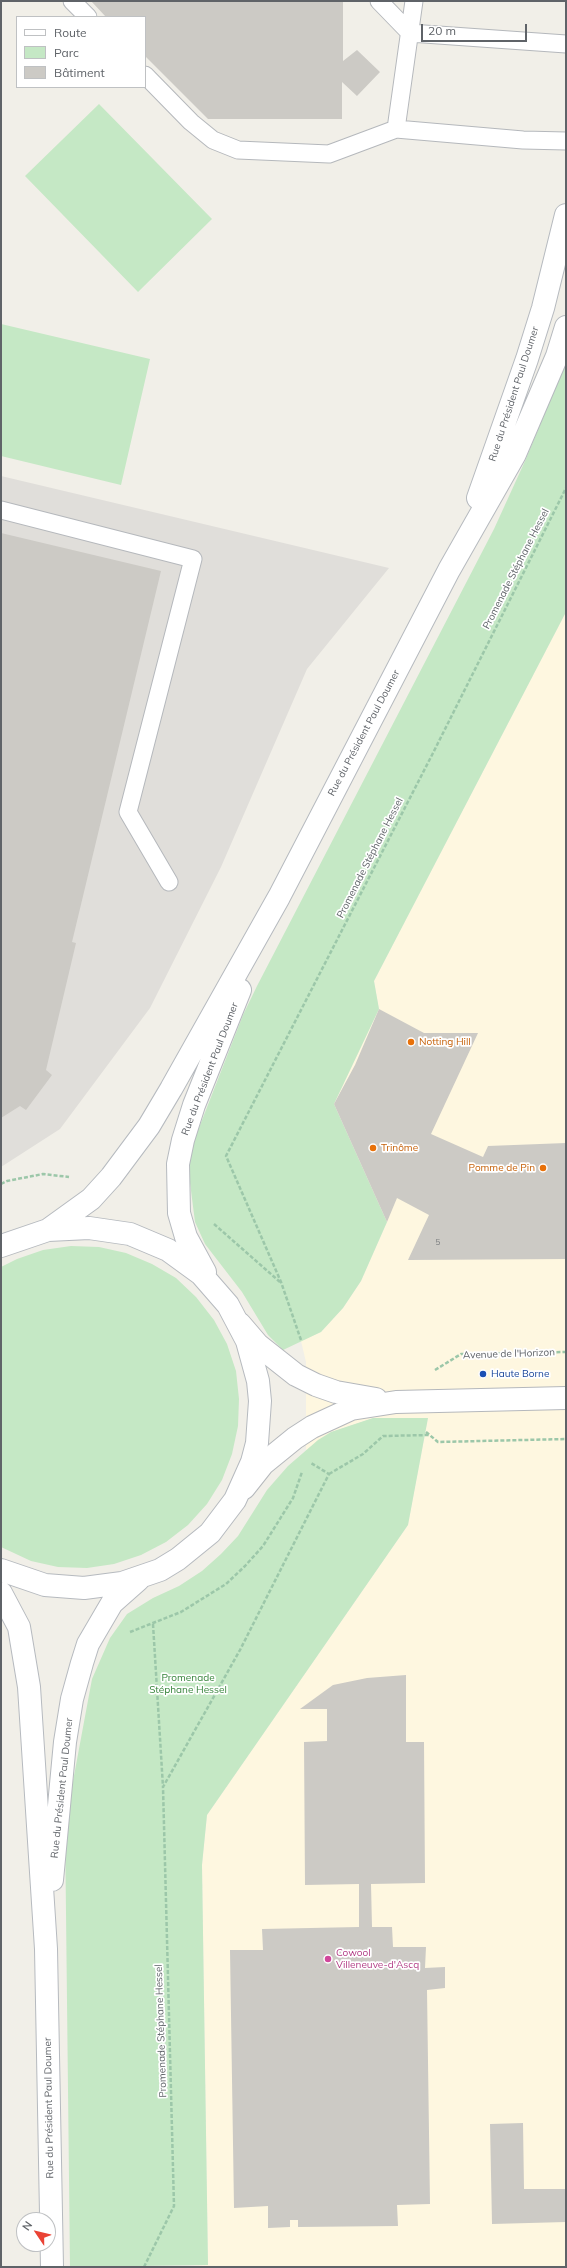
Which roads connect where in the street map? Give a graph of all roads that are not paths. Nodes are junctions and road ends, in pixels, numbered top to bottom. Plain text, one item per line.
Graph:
1 (72, 1) edge
2 (379, 1) edge
3 (414, 1) edge
4 (87, 16) edge
5 (410, 33) junction
6 (566, 44) edge
7 (146, 76) edge
8 (396, 129) junction
9 (566, 141) edge
10 (566, 215) edge
11 (566, 327) edge
12 (1, 510) edge
13 (449, 570) junction
14 (169, 882) dead end
15 (279, 897) junction
16 (48, 1230) junction
17 (1, 1246) edge
18 (216, 1288) junction
19 (239, 1322) junction
20 (566, 1398) edge
21 (396, 1402) junction
22 (235, 1500) junction
23 (1, 1570) edge
24 (141, 1577) junction
25 (1, 1594) edge
26 (46, 1949) junction
27 (52, 2267) edge

1 - 4 lane
2 - 5 lane
3 - 5 lane
5 - 6 lane
5 - 8 lane
7 - 8 lane
8 - 9 lane
10 - 13 main road, Rue du Président Paul Doumer
11 - 13 main road, Rue du Président Paul Doumer
12 - 14 lane
13 - 15 main road, Rue du Président Paul Doumer
15 - 16 main road, Rue du Président Paul Doumer
15 - 18 main road, Rue du Président Paul Doumer
16 - 17 main road
16 - 18 main road
18 - 19 main road
19 - 21 main road
19 - 22 main road
20 - 21 main road
21 - 22 main road
22 - 24 main road
23 - 24 main road
24 - 26 main road, Rue du Président Paul Doumer
25 - 26 main road, Rue du Président Paul Doumer
26 - 27 main road, Rue du Président Paul Doumer

